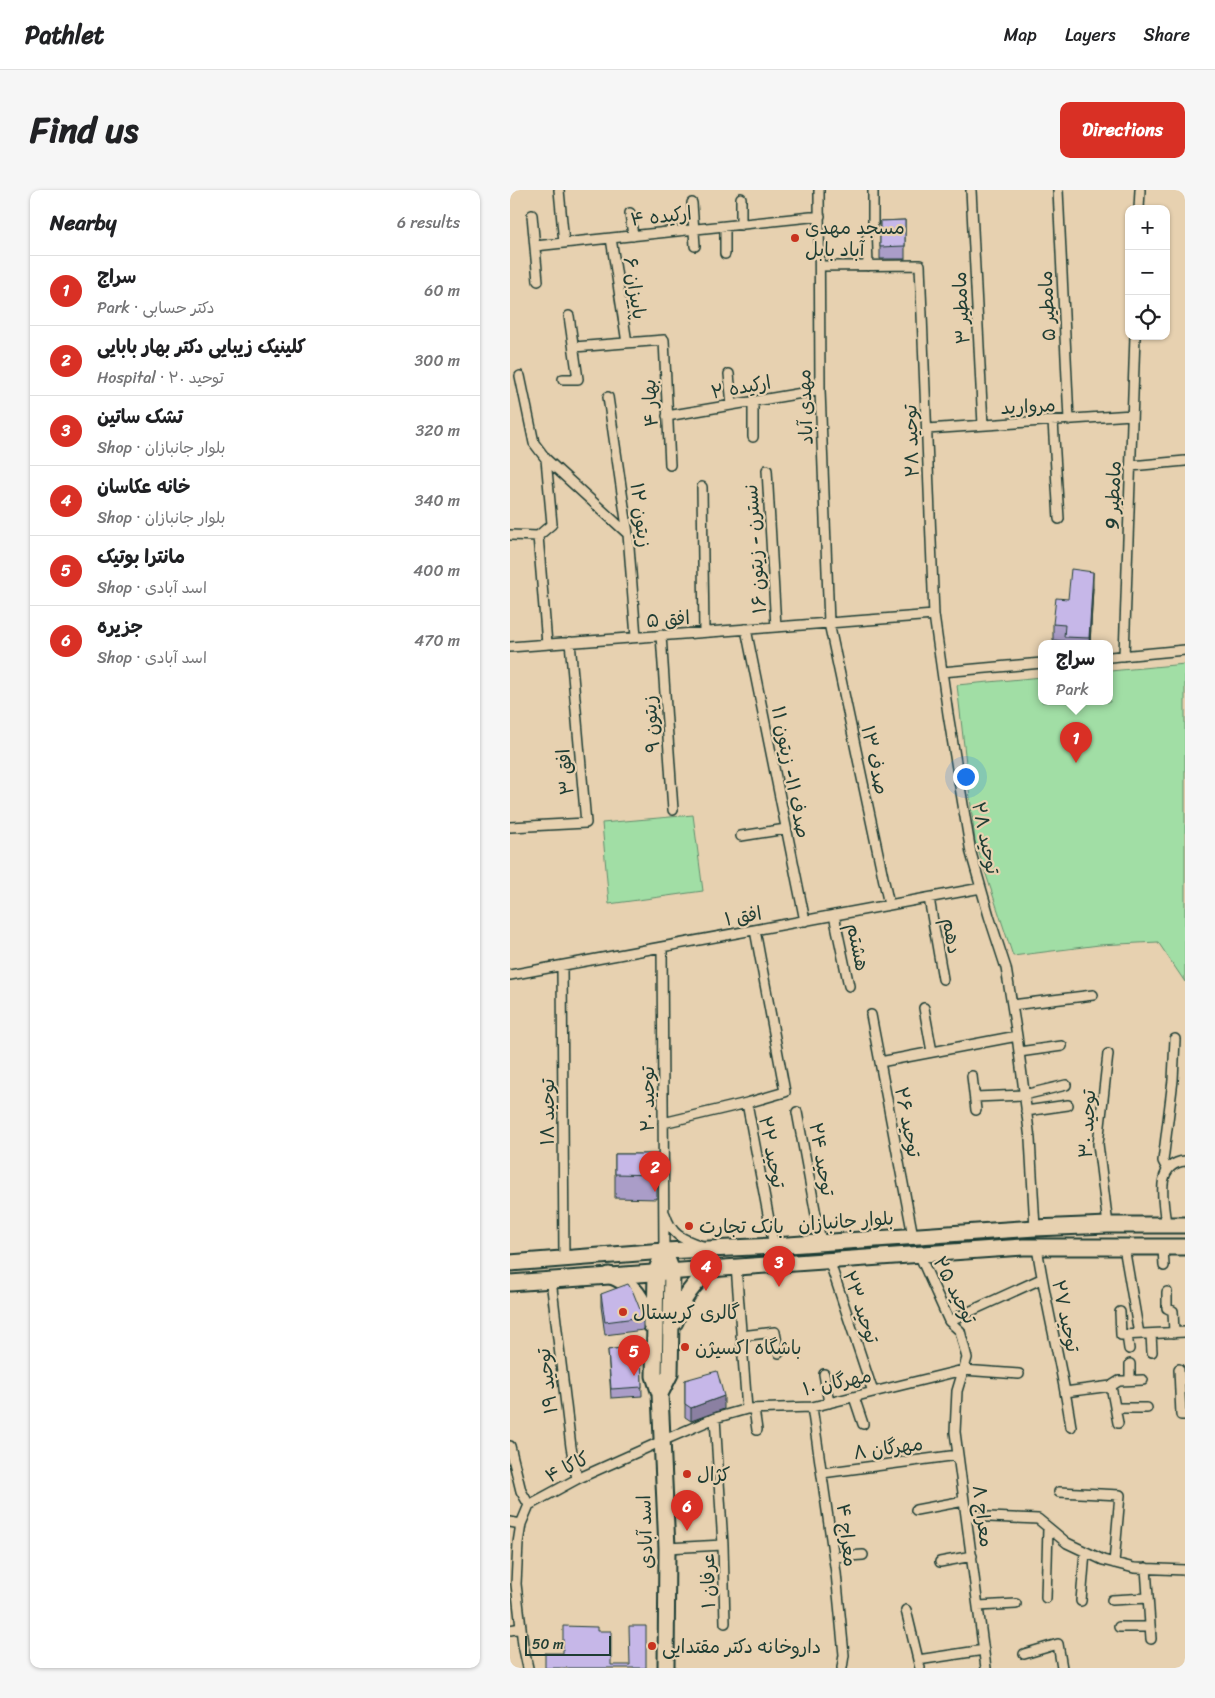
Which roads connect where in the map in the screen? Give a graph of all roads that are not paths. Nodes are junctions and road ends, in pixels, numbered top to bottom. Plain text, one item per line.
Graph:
1 (559, 190) edge
2 (820, 190) edge
3 (873, 190) edge
4 (971, 190) edge
5 (1058, 190) edge
6 (1140, 190) edge
7 (741, 198) dead end
8 (692, 203) dead end
9 (1139, 205) edge
10 (630, 213) dead end
11 (532, 215) dead end
12 (820, 216) junction
13 (874, 224) dead end
14 (741, 225) junction
15 (725, 226) junction
16 (693, 230) junction
17 (633, 236) junction
18 (611, 238) junction
19 (867, 238) dead end
20 (564, 243) junction
21 (535, 246) junction
22 (695, 246) dead end
23 (725, 254) dead end
24 (820, 266) junction
25 (868, 266) junction
26 (538, 281) dead end
27 (569, 316) dead end
28 (1135, 340) edge
29 (627, 343) junction
30 (574, 348) junction
31 (729, 374) dead end
32 (520, 376) dead end
33 (562, 379) dead end
34 (820, 390) junction
35 (608, 397) dead end
36 (753, 401) junction
37 (732, 405) junction
38 (1132, 415) junction
39 (667, 416) junction
40 (1069, 420) junction
41 (1053, 421) junction
42 (983, 425) junction
43 (926, 429) junction
44 (753, 437) dead end
45 (546, 459) junction
46 (1185, 461) edge
47 (670, 465) dead end
48 (1130, 466) junction
49 (767, 470) dead end
50 (702, 487) dead end
51 (1059, 518) dead end
52 (628, 534) junction
53 (510, 535) edge
54 (538, 536) junction
55 (934, 615) junction
56 (829, 623) junction
57 (776, 627) junction
58 (746, 629) junction
59 (704, 632) junction
60 (661, 635) junction
61 (636, 637) junction
62 (570, 642) junction
63 (547, 644) junction
64 (510, 647) edge
65 (1185, 650) edge
66 (1124, 656) junction
67 (1113, 657) edge
68 (1038, 663) edge
69 (942, 672) junction
70 (673, 810) dead end
71 (510, 827) edge
72 (786, 829) junction
73 (741, 836) dead end
74 (981, 888) junction
75 (929, 898) junction
76 (889, 905) junction
77 (834, 915) junction
78 (804, 921) junction
79 (755, 930) junction
80 (662, 947) junction
81 (562, 966) junction
82 (510, 975) edge
83 (942, 979) dead end
84 (849, 986) dead end
85 (1093, 995) dead end
86 (1012, 1005) junction
87 (924, 1008) dead end
88 (871, 1015) dead end
89 (1017, 1036) junction
90 (1175, 1039) dead end
91 (1062, 1046) dead end
92 (932, 1052) junction
93 (1019, 1052) junction
94 (1108, 1054) dead end
95 (880, 1062) junction
96 (972, 1076) dead end
97 (1066, 1086) dead end
98 (1024, 1094) junction
99 (975, 1097) junction
100 (746, 1103) junction
101 (1068, 1105) dead end
102 (976, 1110) dead end
103 (797, 1112) dead end
104 (1026, 1112) junction
105 (663, 1123) junction
106 (1185, 1161) edge
107 (1167, 1169) junction
108 (663, 1207) junction
109 (1108, 1225) junction
110 (1166, 1225) junction
111 (1185, 1226) edge
112 (1034, 1228) junction
113 (913, 1236) junction
114 (821, 1242) junction
115 (774, 1246) junction
116 (1037, 1247) junction
117 (1124, 1247) junction
118 (1163, 1247) junction
119 (1185, 1247) edge
120 (710, 1248) junction
121 (664, 1251) junction
122 (919, 1254) junction
123 (564, 1259) junction
124 (829, 1260) junction
125 (510, 1263) edge
126 (736, 1266) junction
127 (1164, 1266) dead end
128 (712, 1268) junction
129 (672, 1271) junction
130 (656, 1272) junction
131 (609, 1275) junction
132 (551, 1280) junction
133 (1041, 1280) junction
134 (510, 1283) edge
135 (1167, 1292) dead end
136 (1120, 1312) dead end
137 (949, 1321) junction
138 (1185, 1332) edge
139 (1174, 1333) junction
140 (1139, 1334) junction
141 (1151, 1334) junction
142 (655, 1335) junction
143 (671, 1335) junction
144 (1127, 1335) junction
145 (741, 1336) junction
146 (1129, 1349) dead end
147 (1152, 1352) dead end
148 (779, 1353) dead end
149 (1130, 1364) dead end
150 (1179, 1369) dead end
151 (963, 1370) junction
152 (824, 1374) dead end
153 (1020, 1374) dead end
154 (1130, 1380) junction
155 (1143, 1380) dead end
156 (1111, 1386) junction
157 (873, 1392) junction
158 (1066, 1392) junction
159 (660, 1394) junction
160 (854, 1397) junction
161 (829, 1403) junction
162 (812, 1407) junction
163 (1115, 1408) junction
164 (1147, 1408) dead end
165 (750, 1409) junction
166 (1185, 1416) edge
167 (715, 1418) junction
168 (1118, 1423) dead end
169 (863, 1424) dead end
170 (1071, 1427) dead end
171 (757, 1430) dead end
172 (662, 1441) junction
173 (510, 1446) edge
174 (958, 1455) junction
175 (822, 1473) junction
176 (577, 1479) junction
177 (1059, 1492) dead end
178 (964, 1501) junction
179 (529, 1505) junction
180 (916, 1510) dead end
181 (966, 1516) junction
182 (510, 1522) edge
183 (521, 1524) junction
184 (1048, 1528) junction
185 (723, 1545) junction
186 (667, 1548) junction
187 (1086, 1552) junction
188 (863, 1555) dead end
189 (972, 1556) junction
190 (834, 1557) junction
191 (513, 1559) edge
192 (940, 1562) dead end
193 (1114, 1563) junction
194 (1146, 1568) junction
195 (1185, 1570) edge
196 (1046, 1598) dead end
197 (1148, 1598) junction
198 (1112, 1600) dead end
199 (1081, 1601) dead end
200 (1016, 1604) dead end
201 (978, 1606) junction
202 (906, 1610) dead end
203 (725, 1623) dead end
204 (1119, 1627) dead end
205 (521, 1628) junction
206 (1150, 1628) junction
207 (510, 1630) edge
208 (1151, 1639) dead end
209 (984, 1650) junction
210 (1024, 1654) dead end
211 (919, 1664) edge
212 (528, 1668) edge
213 (666, 1668) edge
214 (842, 1668) edge
215 (986, 1668) edge
216 (1062, 1668) edge

1 - 20 street
2 - 12 street, مهدی آباد
3 - 13 street
4 - 42 street, مامطیر ۳
5 - 40 street, مامطیر ۵
6 - 9 street
7 - 14 street
8 - 16 street
10 - 17 street
11 - 21 street
12 - 14 street, ارکیده ۴
12 - 24 street, مهدی آباد
14 - 15 street, ارکیده ۴
15 - 16 street, ارکیده ۴
15 - 23 street
16 - 17 street, ارکیده ۴
16 - 22 street
17 - 18 street, ارکیده ۴
18 - 20 street, ارکیده ۴
18 - 29 street, پاییزان ۶
19 - 25 street
20 - 21 street, ارکیده ۴
21 - 26 street
24 - 25 street
24 - 34 street, مهدی آباد
25 - 43 street, توحید ۲۸
27 - 30 street
28 - 38 street, مامطیر 9
29 - 30 street
29 - 39 street, بهار ۴
30 - 33 street
31 - 37 street
32 - 45 street
34 - 36 street, ارکیده ۲
34 - 56 street, مهدی آباد
35 - 52 street, زیتون ۱۲
36 - 37 street, ارکیده ۲
36 - 44 street
37 - 39 street, ارکیده ۲
38 - 40 street, مروارید
38 - 48 street, مامطیر 9
39 - 47 street, بهار ۴
40 - 41 street, مروارید
41 - 42 street, مروارید
41 - 51 street
42 - 43 street, مروارید
43 - 55 street, توحید ۲۸
45 - 52 street
45 - 54 street
46 - 48 street
48 - 66 street, مامطیر 9
49 - 57 street, نسترن - زیتون ۱۶
50 - 59 street
52 - 61 street, زیتون ۱۲
53 - 54 street
54 - 63 street
55 - 56 street
55 - 69 street, توحید ۲۸
56 - 57 street, افق ۵
56 - 76 street, صدف ۱۳
57 - 58 street, افق ۵
58 - 59 street, افق ۵
58 - 72 street, صدف ۱۱- زیتون ۱۱
59 - 60 street, افق ۵
60 - 61 street, افق ۵
60 - 70 street, زیتون ۹
61 - 62 street, افق ۵
62 - 63 street, افق ۵
62 - 71 street, افق ۳
63 - 64 street, افق ۵
65 - 66 street
66 - 67 street
68 - 69 street
69 - 74 street, توحید ۲۸
72 - 73 street
72 - 78 street, صدف ۱۱- زیتون ۱۱
74 - 75 street, افق ۱
74 - 86 street, توحید ۲۸
75 - 76 street, افق ۱
75 - 83 street, دهم
76 - 77 street, افق ۱
77 - 78 street, افق ۱
77 - 84 street, هشتم
78 - 79 street, افق ۱
79 - 80 street, افق ۱
79 - 100 street, توحید ۲۲
80 - 81 street, افق ۱
80 - 105 street, توحید ۲۰
81 - 82 street, افق ۱
81 - 123 street, توحید ۱۸
85 - 86 street
86 - 89 street, توحید ۲۸
87 - 92 street
88 - 95 street, توحید ۲۶
89 - 92 street
89 - 93 street, توحید ۲۸
90 - 107 street
91 - 93 street
92 - 95 street
93 - 98 street, توحید ۲۸
94 - 109 street, توحید ۳۰
95 - 113 street, توحید ۲۶
96 - 99 street
97 - 98 street
98 - 99 street
98 - 104 street, توحید ۲۸
99 - 102 street
100 - 105 street
100 - 115 street, توحید ۲۲
101 - 104 street
103 - 114 street, توحید ۲۴
104 - 112 street, توحید ۲۸
105 - 108 street, توحید ۲۰
106 - 107 street
107 - 110 street
108 - 120 street
108 - 121 street, توحید ۲۰
109 - 110 main road, بلوار جانبازان
109 - 112 main road, بلوار جانبازان
110 - 111 main road, بلوار جانبازان
112 - 113 main road, بلوار جانبازان
113 - 114 main road, بلوار جانبازان
114 - 115 main road, بلوار جانبازان
115 - 120 main road, بلوار جانبازان
116 - 117 main road, بلوار جانبازان
116 - 122 main road, بلوار جانبازان
116 - 133 street, توحید ۲۷
117 - 118 main road, بلوار جانبازان
117 - 140 street
118 - 119 main road, بلوار جانبازان
118 - 127 street
120 - 121 main road, بلوار جانبازان
121 - 123 main road, بلوار جانبازان
121 - 129 main road
121 - 130 main road, اسد آبادی
122 - 124 main road, بلوار جانبازان
122 - 137 street, توحید ۲۵
123 - 125 main road, بلوار جانبازان
124 - 126 main road, بلوار جانبازان
124 - 157 street, توحید ۲۳
126 - 128 main road, بلوار جانبازان
126 - 145 street
128 - 129 main road, بلوار جانبازان
128 - 143 main road
129 - 130 main road, بلوار جانبازان
129 - 143 main road, اسد آبادی
130 - 131 main road, بلوار جانبازان
130 - 142 main road, اسد آبادی
131 - 132 main road, بلوار جانبازان
131 - 142 main road
132 - 134 main road, بلوار جانبازان
132 - 176 street, توحید ۱۹
133 - 137 street
133 - 158 street, توحید ۲۷
135 - 139 street
136 - 144 street
137 - 151 street, توحید ۲۵
138 - 139 street
139 - 141 street
140 - 141 street
140 - 144 street
141 - 147 street
142 - 159 main road, اسد آبادی
143 - 159 main road, اسد آبادی
144 - 146 street
145 - 148 street
145 - 165 street
149 - 154 street
150 - 166 street
151 - 153 street, مهرگان ۱۰
151 - 157 street, مهرگان ۱۰
151 - 174 street, معراج ۸
152 - 161 street
154 - 155 street
154 - 156 street
156 - 158 street
156 - 163 street
157 - 160 street, مهرگان ۱۰
158 - 170 street, توحید ۲۷
159 - 172 main road, اسد آبادی
160 - 161 street, مهرگان ۱۰
160 - 169 street
161 - 162 street, مهرگان ۱۰
162 - 165 street, مهرگان ۱۰
162 - 175 street, معراج ۴
163 - 164 street
163 - 168 street
165 - 167 street, مهرگان ۱۰
165 - 171 street
167 - 172 street, مهرگان ۱۰
167 - 185 street, عرفان ۱
172 - 176 street, کاکا ۴
172 - 186 main road, اسد آبادی
173 - 179 street
174 - 175 street, مهرگان ۸
174 - 178 street, معراج ۸
175 - 190 street, معراج ۴
176 - 179 street, کاکا ۴
177 - 193 street
178 - 180 street
178 - 181 street, معراج ۸
179 - 183 street
181 - 184 street
181 - 189 street, معراج ۸
182 - 183 street
183 - 191 street
184 - 187 street
184 - 196 street
185 - 186 street
185 - 203 street, عرفان ۱
186 - 213 main road, اسد آبادی
187 - 193 street
187 - 199 street
188 - 190 street
189 - 192 street
189 - 201 street, معراج ۸
190 - 214 street, معراج ۴
191 - 205 street
193 - 194 street
194 - 195 street
194 - 197 street
197 - 198 street
197 - 206 street
200 - 201 street
201 - 209 street, معراج ۸
202 - 211 street
204 - 206 street
205 - 207 street
205 - 212 street
206 - 208 street
209 - 211 street
209 - 215 street, معراج ۸
210 - 216 street

